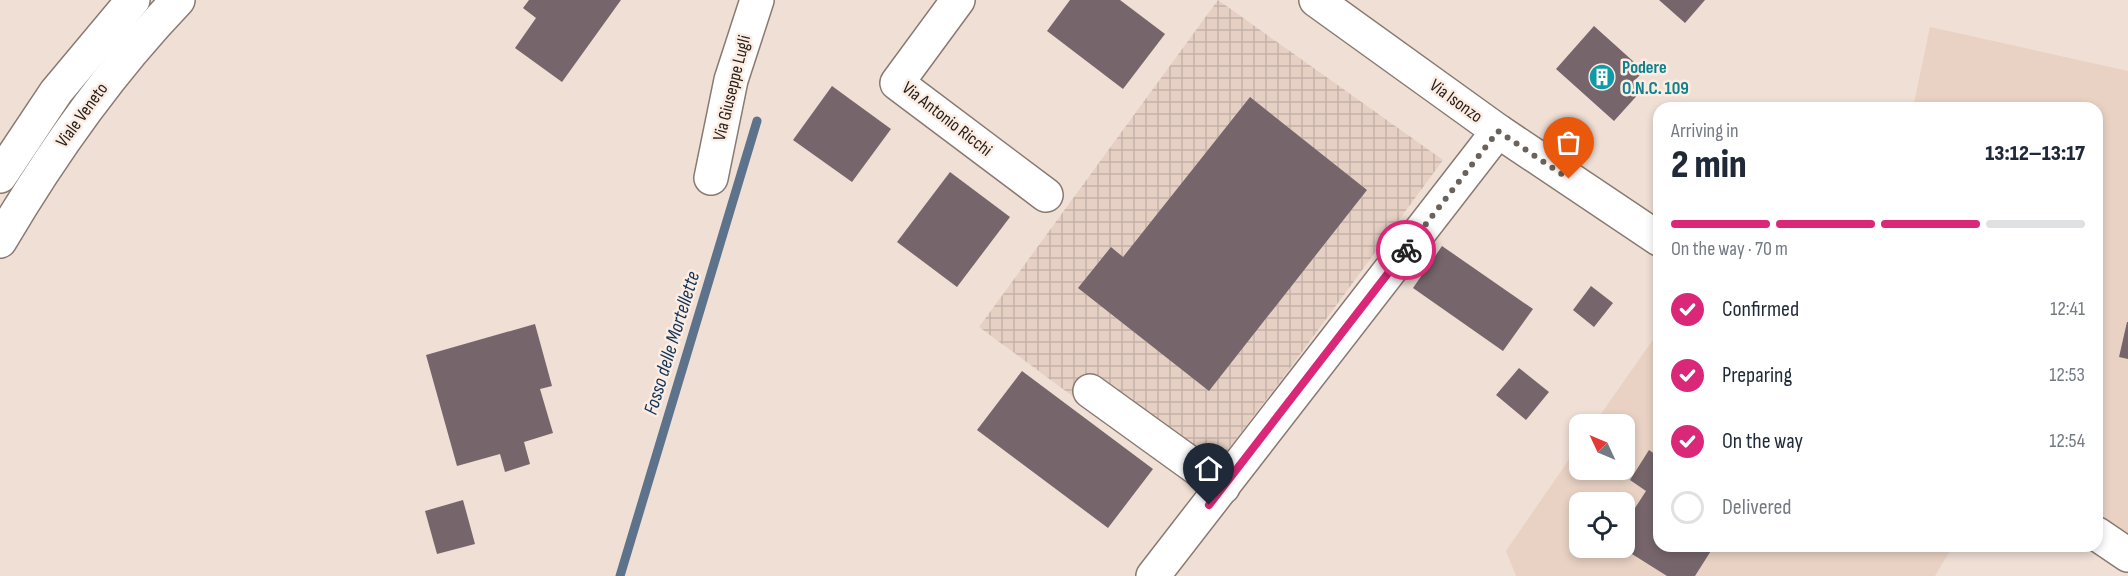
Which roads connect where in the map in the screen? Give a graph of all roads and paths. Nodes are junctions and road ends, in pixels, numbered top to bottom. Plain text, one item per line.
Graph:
1 (133, 0) edge
2 (178, 0) edge
3 (757, 0) edge
4 (958, 0) edge
5 (1316, 0) edge
6 (1498, 131) junction
7 (0, 176) edge
8 (711, 178) dead end
9 (1046, 195) dead end
10 (1653, 235) edge
11 (0, 241) edge
12 (1090, 390) dead end
13 (1223, 488) junction
14 (2103, 538) edge
15 (2128, 555) edge
16 (1153, 576) edge

1 - 7 street, Viale Veneto
2 - 11 street, Viale Veneto
3 - 8 street, Via Giuseppe Lugli
4 - 9 street, Via Antonio Ricchi
5 - 6 street, Via Isonzo
6 - 10 street, Via Isonzo
6 - 13 street
12 - 13 street
13 - 16 street
14 - 15 street

